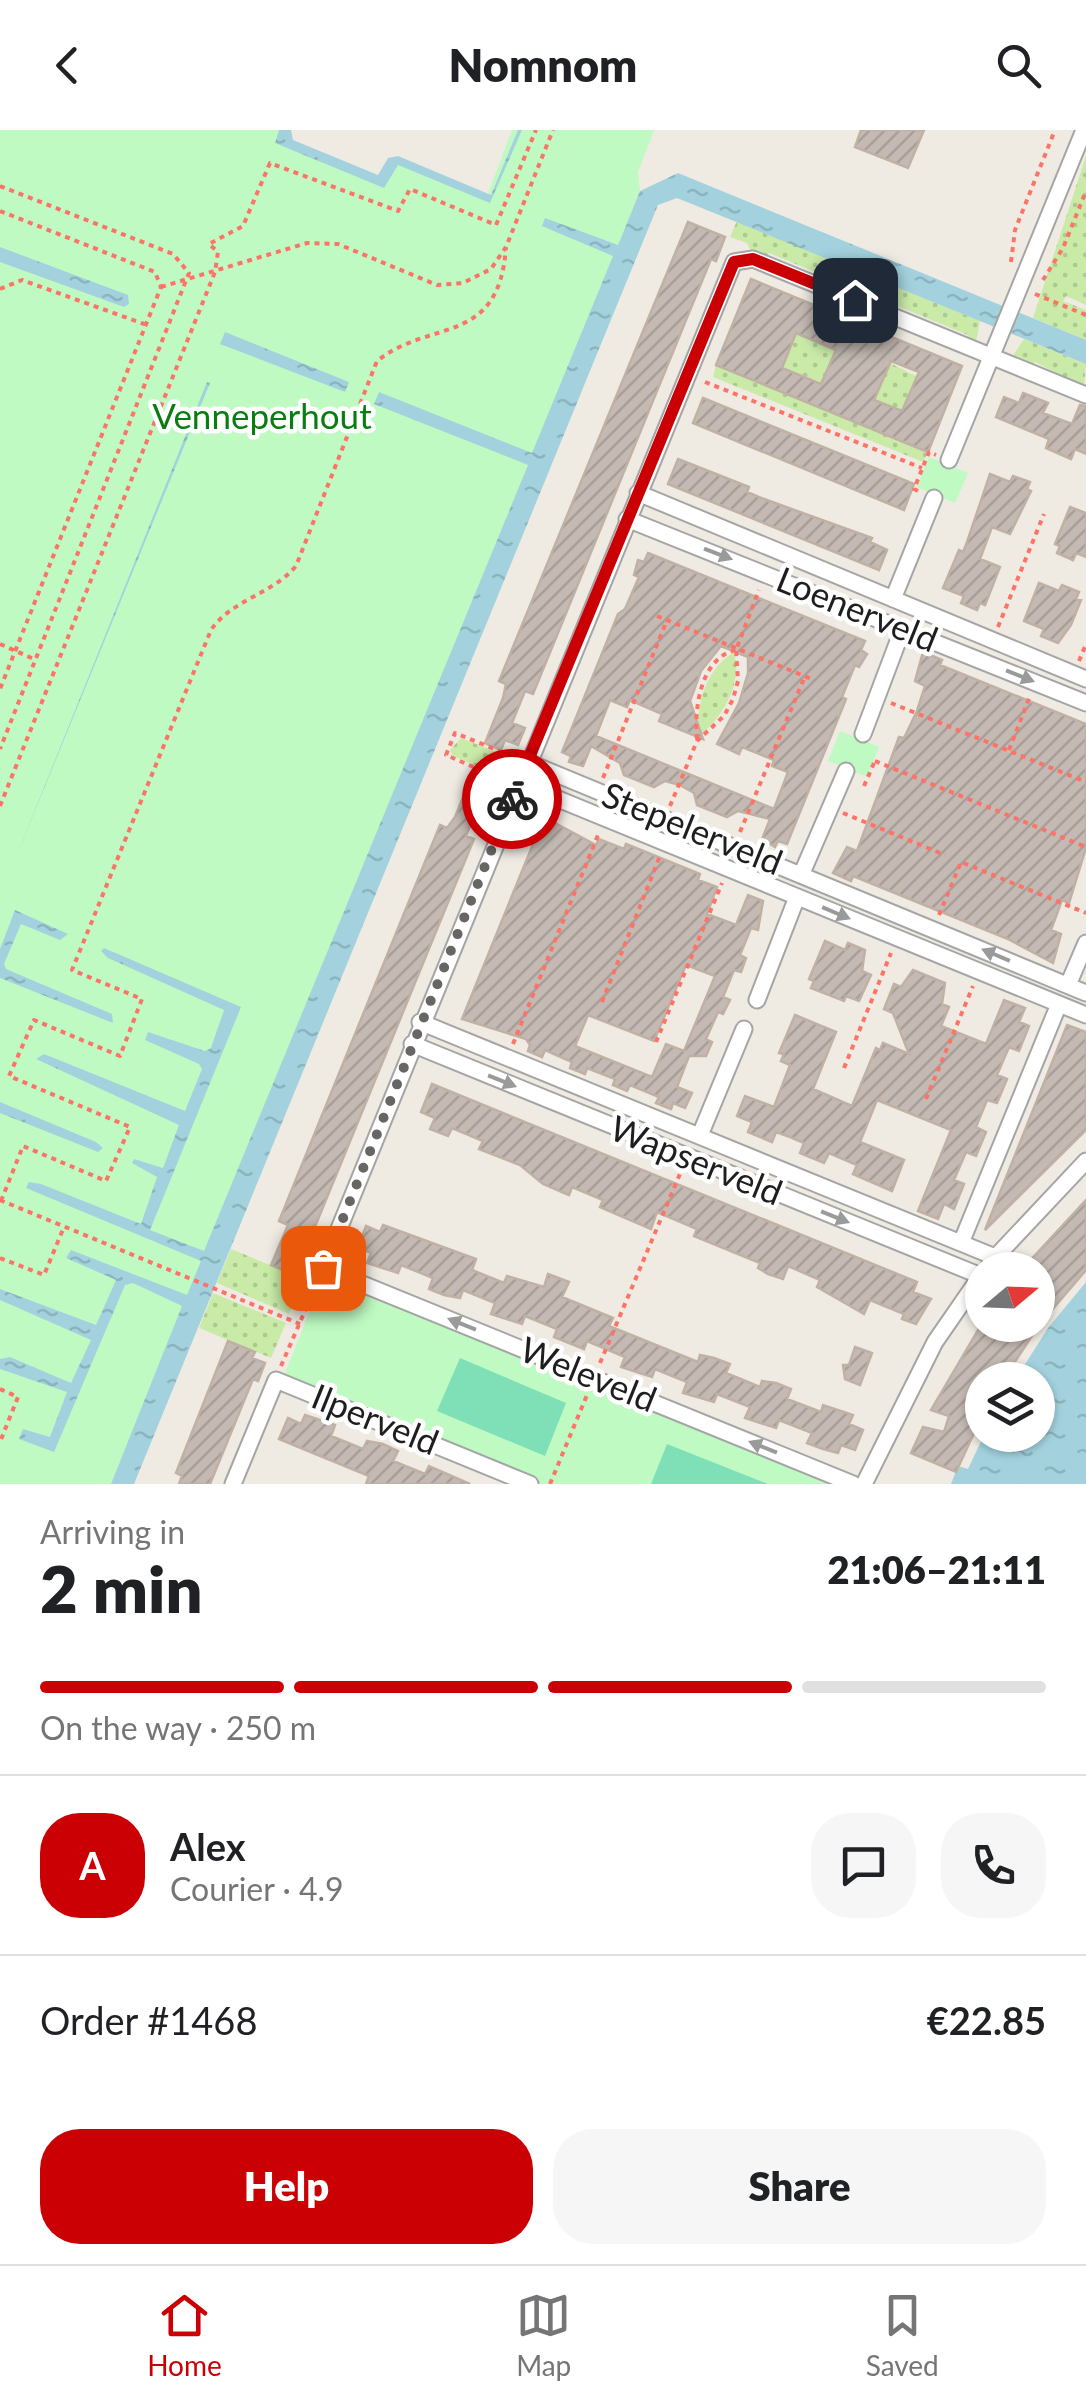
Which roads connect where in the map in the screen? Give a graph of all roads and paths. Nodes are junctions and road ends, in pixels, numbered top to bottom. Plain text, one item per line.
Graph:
1 (536, 130) edge
2 (553, 130) edge
3 (1055, 130) edge
4 (1084, 130) edge
5 (0, 186) edge
6 (1086, 192) edge
7 (0, 210) edge
8 (506, 247) junction
9 (216, 272) junction
10 (1006, 274) dead end
11 (188, 280) junction
12 (161, 288) junction
13 (0, 289) edge
14 (1036, 294) junction
15 (1032, 303) dead end
16 (1086, 315) edge
17 (146, 325) junction
18 (993, 349) junction
19 (686, 375) junction
20 (1086, 395) edge
21 (949, 460) joint
22 (922, 468) junction
23 (638, 493) junction
24 (934, 498) joint
25 (1044, 514) dead end
26 (628, 519) junction
27 (766, 573) junction
28 (892, 599) junction
29 (658, 616) dead end
30 (667, 620) junction
31 (903, 628) junction
32 (992, 641) junction
33 (0, 644) edge
34 (736, 649) junction
35 (15, 650) junction
36 (36, 660) junction
37 (805, 676) junction
38 (1086, 679) edge
39 (814, 680) dead end
40 (1036, 682) junction
41 (0, 689) edge
42 (877, 698) junction
43 (1086, 703) edge
44 (863, 734) dead end
45 (698, 741) junction
46 (0, 749) edge
47 (1009, 750) junction
48 (524, 761) junction
49 (846, 771) dead end
50 (602, 782) dead end
51 (1086, 782) edge
52 (514, 783) junction
53 (864, 786) dead end
54 (0, 806) edge
55 (830, 807) junction
56 (605, 818) junction
57 (664, 819) junction
58 (738, 837) dead end
59 (666, 842) junction
60 (1086, 847) edge
61 (945, 854) dead end
62 (728, 869) junction
63 (802, 873) junction
64 (797, 897) junction
65 (1086, 913) edge
66 (934, 928) junction
67 (896, 939) junction
68 (1086, 944) edge
69 (978, 973) junction
70 (1068, 985) junction
71 (1086, 993) edge
72 (756, 1000) dead end
73 (602, 1002) dead end
74 (1059, 1004) junction
75 (1086, 1016) edge
76 (420, 1022) junction
77 (744, 1029) dead end
78 (656, 1042) dead end
79 (412, 1044) junction
80 (507, 1058) junction
81 (844, 1068) dead end
82 (926, 1098) dead end
83 (700, 1135) junction
84 (687, 1157) junction
85 (1086, 1161) edge
86 (0, 1200) edge
87 (64, 1227) junction
88 (961, 1244) junction
89 (969, 1252) edge
90 (1002, 1252) edge
91 (0, 1258) edge
92 (965, 1261) edge
93 (323, 1268) junction
94 (965, 1300) edge
95 (300, 1324) junction
96 (594, 1377) junction
97 (276, 1380) junction
98 (0, 1389) edge
99 (0, 1442) edge
100 (233, 1484) edge
101 (530, 1484) edge
102 (550, 1484) edge
103 (853, 1484) edge
104 (864, 1484) edge

1 - 9 path
2 - 8 path
3 - 10 path
4 - 18 street
5 - 11 path
6 - 14 path
7 - 12 path
8 - 9 path
8 - 86 path
9 - 11 path
9 - 54 path
11 - 12 path
11 - 36 path
12 - 17 path
13 - 17 path
14 - 15 path
14 - 16 path
17 - 35 path
18 - 19 street
18 - 20 street
18 - 21 street
19 - 22 path
19 - 23 street
21 - 22 path
22 - 24 path
23 - 26 street
23 - 28 street, Loenerveld
24 - 28 street, Loenerveld
25 - 32 path, Loenerveld
26 -> 27 street, Loenerveld
26 - 48 street
27 - 31 street, Loenerveld
27 - 34 path
28 - 32 street, Loenerveld
29 - 30 path
30 - 34 path
30 - 50 path
31 -> 40 street, Loenerveld
31 - 42 street
32 - 38 street, Loenerveld
33 - 35 path
34 - 37 path
34 - 45 path
34 - 45 path
35 - 36 path
35 - 41 path
36 - 46 path
37 - 39 path
37 - 58 path
40 - 43 street, Loenerveld
40 - 47 path
42 - 44 street
42 - 47 path
45 - 57 path
47 - 51 path
48 - 52 street
48 - 52 path
48 - 57 street, Stepelerveld
49 - 55 street, Stepelerveld
52 - 56 street, Stepelerveld
52 - 76 street
53 - 60 path
55 - 61 path
55 - 63 street, Stepelerveld
56 - 59 street, Stepelerveld
56 - 80 path
57 - 63 street, Stepelerveld
59 - 62 street, Stepelerveld
59 - 73 path, Stepelerveld
62 - 64 street, Stepelerveld
62 - 78 path
63 - 66 street, Stepelerveld
64 -> 67 street, Stepelerveld
64 - 72 street, Stepelerveld
65 - 66 path
70 -> 66 street, Stepelerveld
67 - 69 street, Stepelerveld
67 - 81 path
68 - 70 street
69 - 74 street, Stepelerveld
69 - 82 path
70 - 71 street, Stepelerveld
74 - 75 street, Stepelerveld
74 - 88 street
76 - 79 street
76 - 80 street, Wapserveld
77 - 83 street, Wapserveld
79 -> 84 street, Wapserveld
79 - 93 street
80 - 83 street, Wapserveld
83 - 88 street, Wapserveld
84 -> 92 street, Wapserveld
84 - 96 path
85 - 90 street
86 - 87 path
87 - 91 path
87 - 95 path
88 - 89 street, Wapserveld
93 - 95 path
96 -> 93 street, Weleveld
94 - 104 street
95 - 97 path
96 - 102 path
103 -> 96 street, Weleveld
97 - 100 street
97 - 101 street, Ilperveld
98 - 99 path

